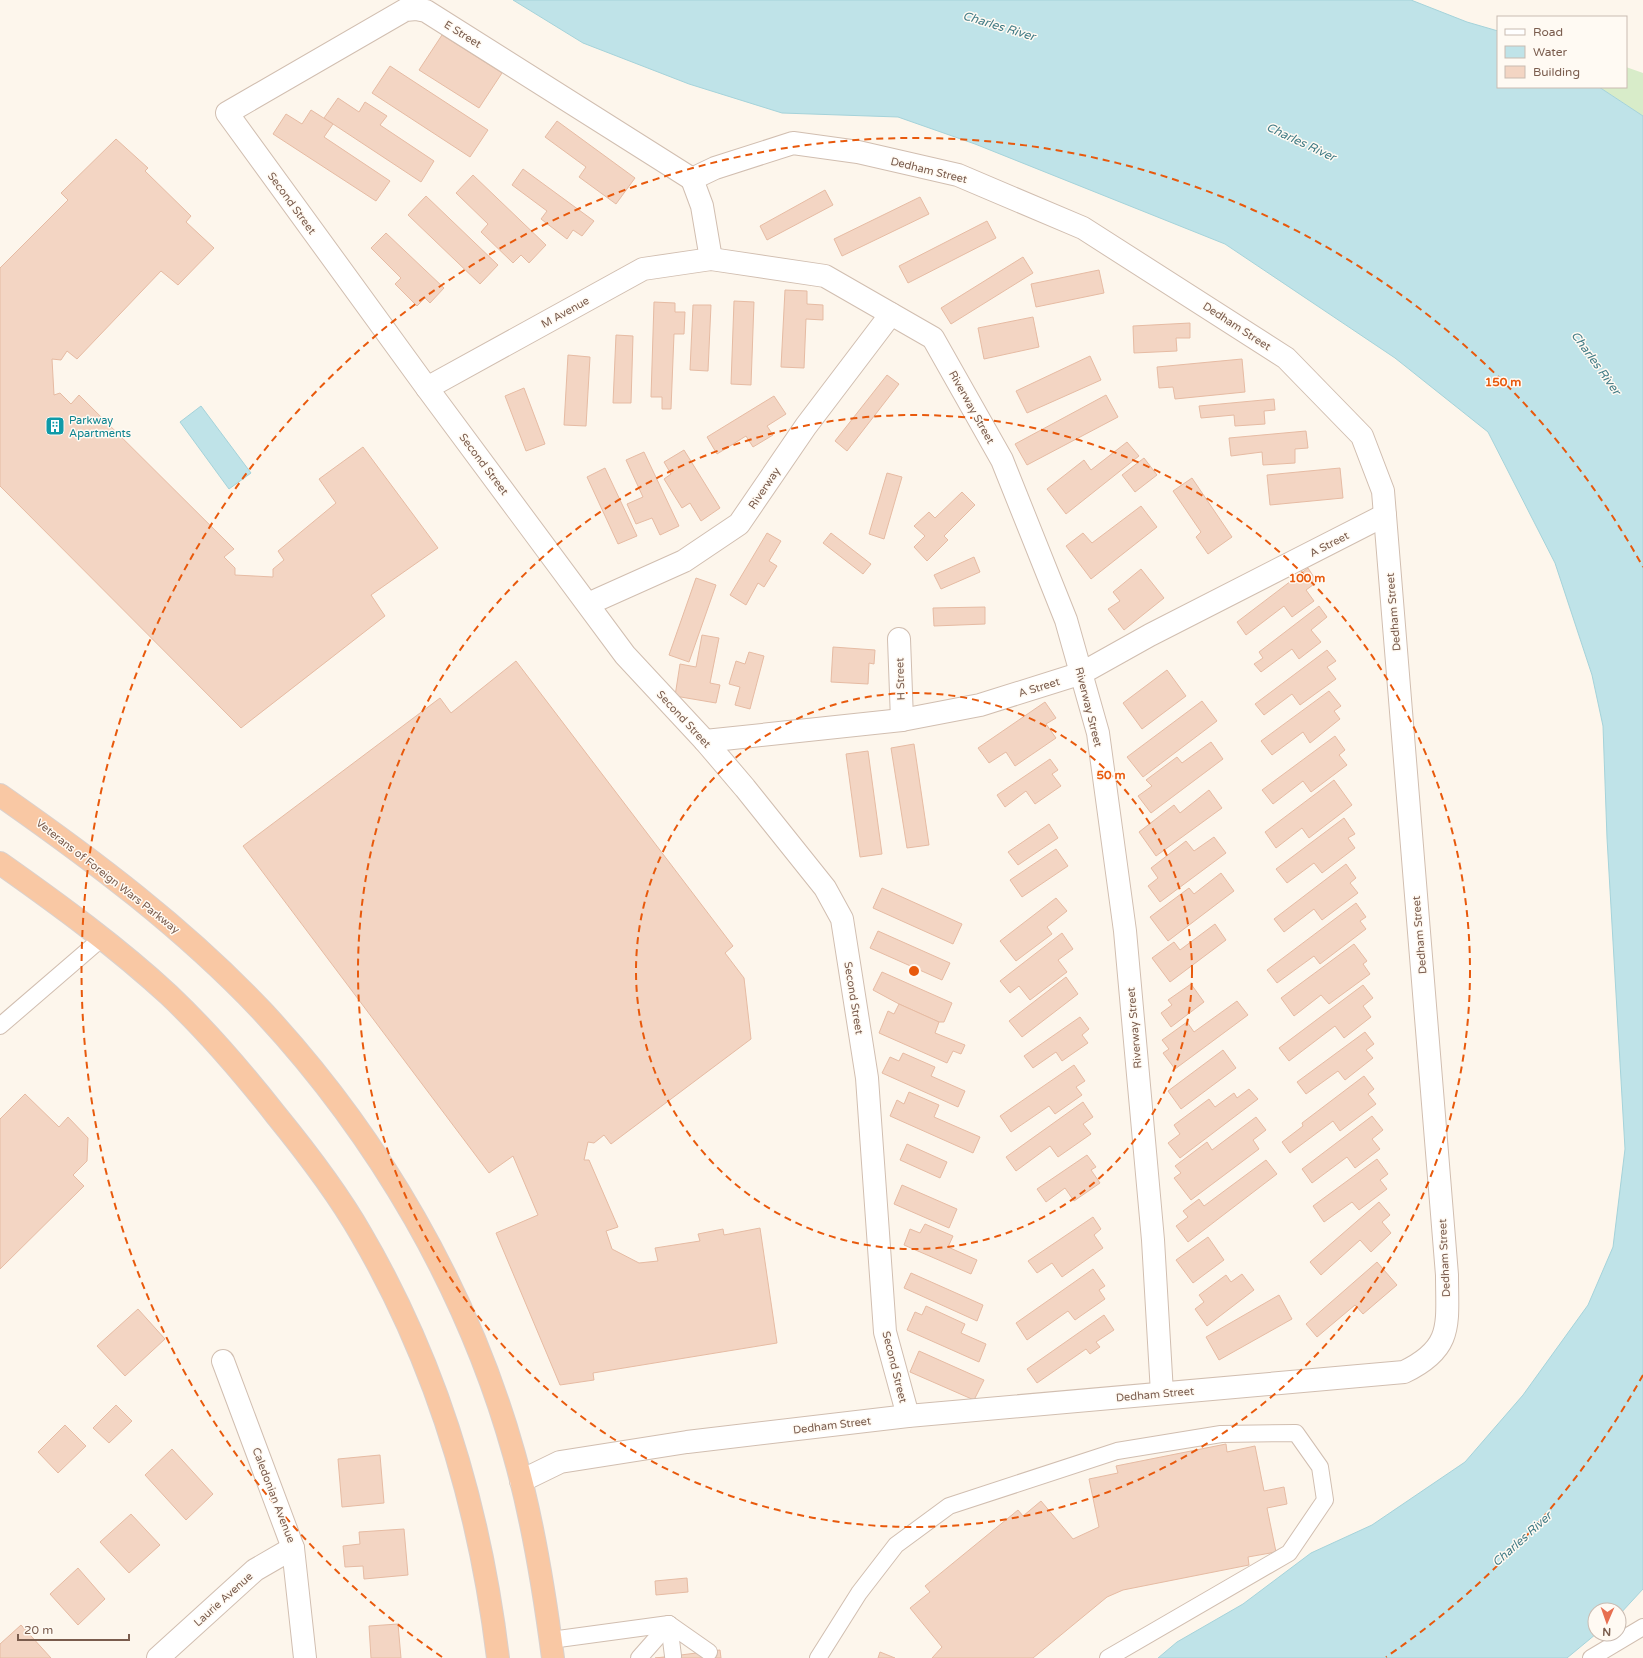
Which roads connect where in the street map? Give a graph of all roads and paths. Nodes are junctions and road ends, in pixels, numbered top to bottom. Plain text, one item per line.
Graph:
1 (228, 113) joint
2 (692, 179) junction
3 (711, 259) junction
4 (891, 314) junction
5 (426, 388) junction
6 (1385, 515) junction
7 (588, 604) junction
8 (899, 639) dead end
9 (1082, 673) junction
10 (902, 720) junction
11 (705, 740) junction
12 (0, 795) edge
13 (0, 863) edge
14 (101, 939) junction
15 (0, 1026) edge
16 (223, 1361) dead end
17 (1162, 1393) junction
18 (908, 1416) junction
19 (521, 1481) junction
20 (293, 1548) junction
21 (669, 1624) junction
22 (1643, 1627) edge
23 (552, 1649) edge
24 (708, 1652) dead end
25 (673, 1656) dead end
26 (158, 1658) edge
27 (305, 1658) edge
28 (498, 1658) edge
29 (639, 1658) edge
30 (818, 1658) edge
31 (1108, 1658) edge
32 (1591, 1658) edge

1 - 2 street, E Street
1 - 5 street, Second Street
2 - 3 street
2 - 6 street, Dedham Street
3 - 4 street, Riverway Street
3 - 5 street, M Avenue
4 - 7 street, Riverway
4 - 9 street, Riverway Street
5 - 7 street, Second Street
6 - 9 street, A Street
6 - 17 street, Dedham Street
7 - 11 street, Second Street
8 - 10 street, H Street
9 - 10 street, A Street
9 - 17 street, Riverway Street
10 - 11 street, A Street
11 - 18 street, Second Street
12 - 19 highway, Veterans of Foreign Wars Parkway
13 - 14 highway
14 - 15 lane
14 - 28 highway
16 - 20 street, Caledonian Avenue
17 - 18 street, Dedham Street
18 - 19 street, Dedham Street
19 - 23 highway, Veterans of Foreign Wars Parkway
20 - 26 street, Laurie Avenue
20 - 27 street, Caledonian Avenue
21 - 23 lane
21 - 24 lane
21 - 25 lane
21 - 29 lane
22 - 32 lane
30 - 31 lane

